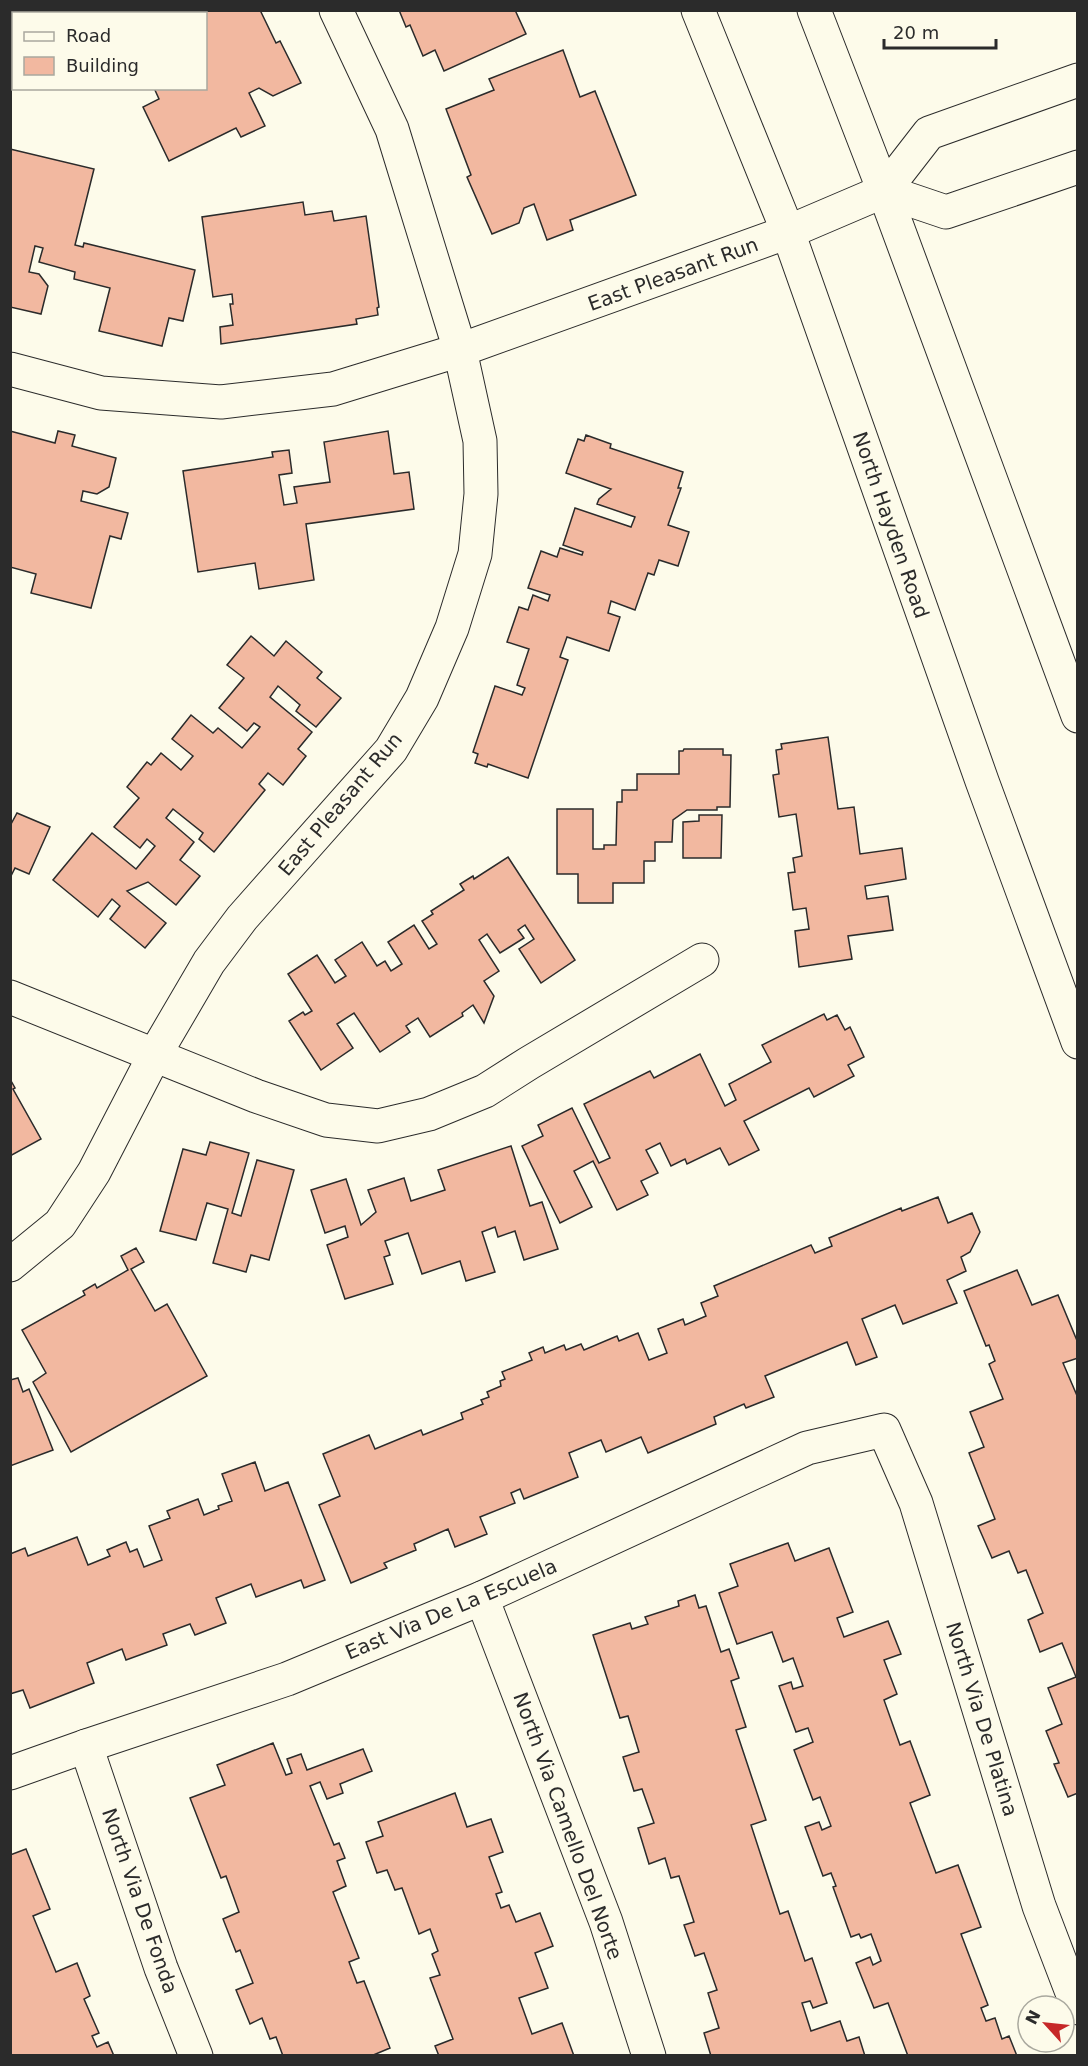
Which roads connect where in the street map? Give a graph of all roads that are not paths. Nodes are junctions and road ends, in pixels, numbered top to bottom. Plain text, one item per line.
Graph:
1 (336, 10) edge
2 (698, 10) edge
3 (814, 10) edge
4 (1077, 80) edge
5 (1077, 167) edge
6 (884, 191) junction
7 (789, 232) junction
8 (460, 350) junction
9 (10, 369) edge
10 (1077, 716) edge
11 (702, 960) dead end
12 (10, 997) edge
13 (1077, 1042) edge
14 (154, 1056) junction
15 (10, 1265) edge
16 (884, 1430) joint
17 (482, 1598) junction
18 (86, 1746) junction
19 (10, 1773) edge
20 (1077, 2008) edge
21 (196, 2055) edge
22 (649, 2055) edge

1 - 8 street, East Pleasant Run
2 - 7 street, North Hayden Road
3 - 6 street
4 - 6 street, East Pleasant Run
5 - 6 street
6 - 7 street, East Pleasant Run
6 - 10 street
7 - 8 street, East Pleasant Run
7 - 13 street, North Hayden Road
8 - 9 street, East Pleasant Run
8 - 14 street, East Pleasant Run
11 - 14 street
12 - 14 street
14 - 15 street, East Pleasant Run
16 - 17 street, East Via De La Escuela
16 - 20 street, North Via De Platina
17 - 18 street, East Via De La Escuela
17 - 22 street, North Via Camello Del Norte
18 - 19 street, East Via De La Escuela
18 - 21 street, North Via De Fonda

